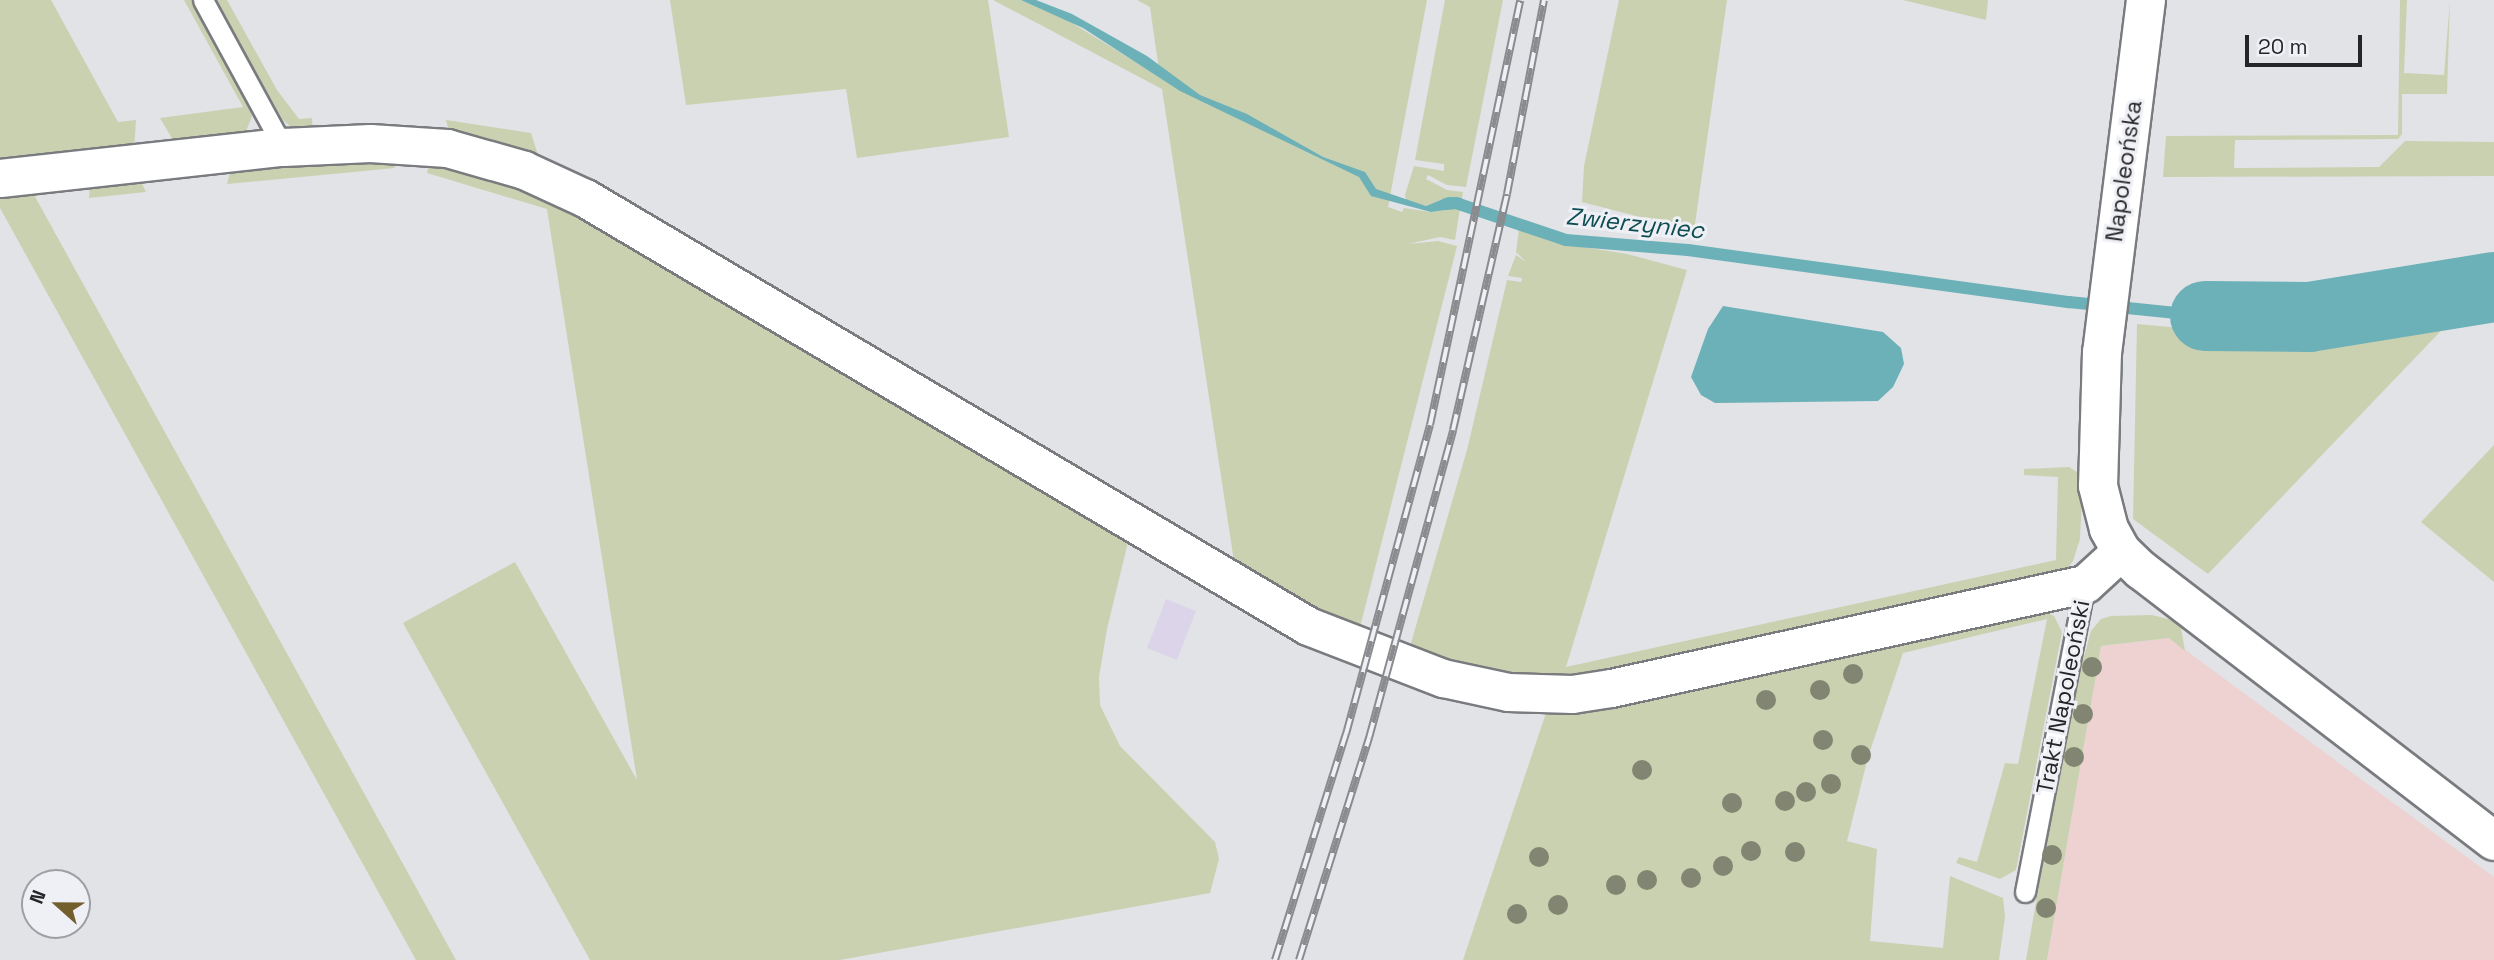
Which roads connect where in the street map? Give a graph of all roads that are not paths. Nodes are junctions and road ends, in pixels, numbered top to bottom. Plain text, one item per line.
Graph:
1 (202, 0) edge
2 (2146, 0) edge
3 (283, 147) junction
4 (0, 178) edge
5 (2121, 551) junction
6 (2085, 584) junction
7 (2494, 841) edge
8 (2025, 892) dead end

1 - 3 lane
2 - 5 street, Napoleońska
3 - 4 street
3 - 6 street
5 - 6 street, Trakt Napoleoński
5 - 7 street
6 - 8 lane, Trakt Napoleoński

